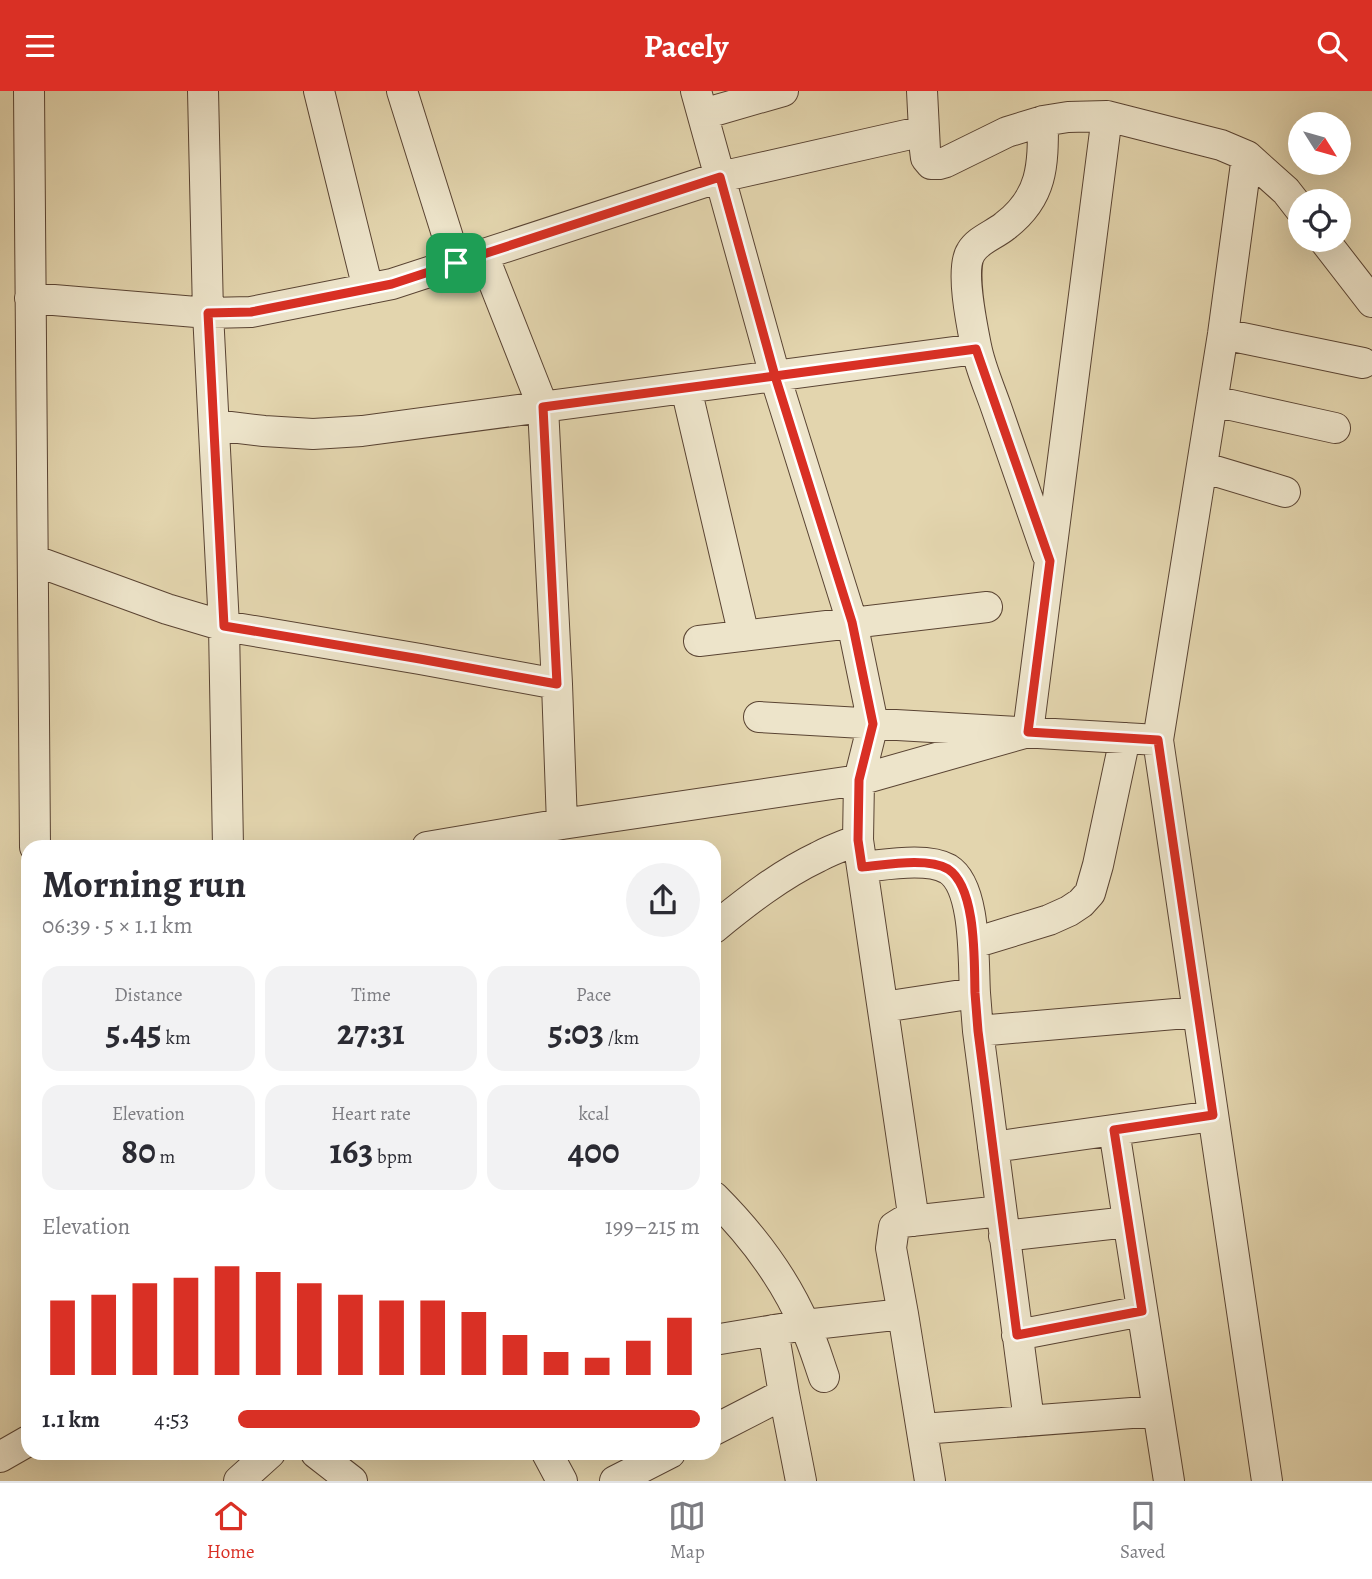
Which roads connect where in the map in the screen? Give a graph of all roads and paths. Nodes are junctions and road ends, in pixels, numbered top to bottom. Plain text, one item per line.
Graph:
1 (29, 91) edge
2 (203, 91) edge
3 (319, 91) edge
4 (402, 91) edge
5 (783, 91) edge
6 (922, 91) edge
7 (700, 103) edge
8 (1107, 116) junction
9 (1043, 121) junction
10 (924, 131) junction
11 (1247, 156) junction
12 (720, 177) junction
13 (1288, 194) edge
14 (1333, 252) edge
15 (469, 259) junction
16 (368, 289) junction
17 (30, 298) junction
18 (1372, 302) edge
19 (208, 313) junction
20 (1223, 334) junction
21 (976, 349) junction
22 (1363, 363) dead end
23 (775, 376) junction
24 (685, 388) junction
25 (1213, 401) junction
26 (543, 407) junction
27 (214, 425) junction
28 (1335, 428) dead end
29 (1202, 467) junction
30 (1285, 492) dead end
31 (33, 560) junction
32 (1050, 561) junction
33 (987, 607) dead end
34 (852, 622) junction
35 (224, 626) junction
36 (744, 636) junction
37 (699, 641) dead end
38 (557, 684) junction
39 (759, 717) dead end
40 (873, 724) junction
41 (1028, 732) junction
42 (1125, 738) junction
43 (1158, 740) junction
44 (859, 780) junction
45 (542, 834) edge
46 (35, 840) edge
47 (228, 840) edge
48 (489, 840) edge
49 (860, 853) junction
50 (721, 923) edge
51 (974, 943) junction
52 (975, 993) junction
53 (883, 1007) junction
54 (1198, 1012) junction
55 (978, 1031) junction
56 (1213, 1115) junction
57 (1114, 1130) junction
58 (993, 1147) junction
59 (721, 1205) edge
60 (914, 1221) junction
61 (1128, 1222) junction
62 (1003, 1223) junction
63 (1142, 1311) junction
64 (904, 1314) junction
65 (805, 1325) junction
66 (773, 1330) junction
67 (1017, 1335) junction
68 (721, 1339) edge
69 (824, 1377) dead end
70 (784, 1394) junction
71 (1158, 1411) junction
72 (1029, 1421) junction
73 (721, 1426) edge
74 (922, 1429) junction
75 (21, 1445) edge
76 (0, 1457) edge
77 (263, 1460) edge
78 (325, 1460) edge
79 (551, 1460) edge
80 (656, 1460) edge
81 (244, 1479) edge
82 (352, 1481) edge
83 (562, 1481) edge
84 (615, 1481) edge
85 (801, 1481) edge
86 (930, 1481) edge
87 (1169, 1481) edge
88 (1268, 1481) edge

1 - 17 street
2 - 19 street
3 - 16 street
4 - 15 street
5 - 7 street
6 - 10 street
7 - 12 street
8 - 9 street
8 - 11 street
8 - 32 street
9 - 10 street
9 - 21 street
10 - 12 street
11 - 13 street
11 - 20 street
12 - 15 street
12 - 23 street
14 - 18 street
15 - 16 street
15 - 26 street
16 - 19 street
17 - 19 street
17 - 31 street
19 - 27 street
20 - 22 street
20 - 25 street
21 - 23 street
21 - 32 street
23 - 24 street
23 - 34 street
24 - 26 street
24 - 36 street
25 - 28 street
25 - 29 street
26 - 27 street
26 - 38 street
27 - 35 street
29 - 30 street
29 - 43 street
31 - 35 street
31 - 46 street
32 - 41 street
33 - 34 street
34 - 36 street
34 - 40 street
35 - 38 street
35 - 47 street
36 - 37 street
38 - 45 street
39 - 40 street
40 - 41 street
40 - 44 street
41 - 42 street
41 - 44 street
42 - 43 street
42 - 51 street
43 - 54 street
44 - 45 street
44 - 49 street
45 - 48 street
49 - 50 street
49 - 51 street
49 - 53 street
51 - 52 street
52 - 53 street
52 - 55 street
53 - 60 street
54 - 55 street
54 - 56 street
55 - 58 street
56 - 57 street
56 - 88 street
57 - 58 street
57 - 61 street
58 - 62 street
59 - 65 street
60 - 62 street
60 - 64 street
61 - 62 street
61 - 63 street
62 - 67 street
63 - 67 street
63 - 71 street
64 - 65 street
64 - 74 street
65 - 66 street
65 - 69 street
66 - 68 street
66 - 70 street
67 - 72 street
70 - 73 street
70 - 85 street
71 - 72 street
71 - 87 street
72 - 74 street
74 - 86 street
75 - 76 street
77 - 81 street
78 - 82 street
79 - 83 street
80 - 84 street

